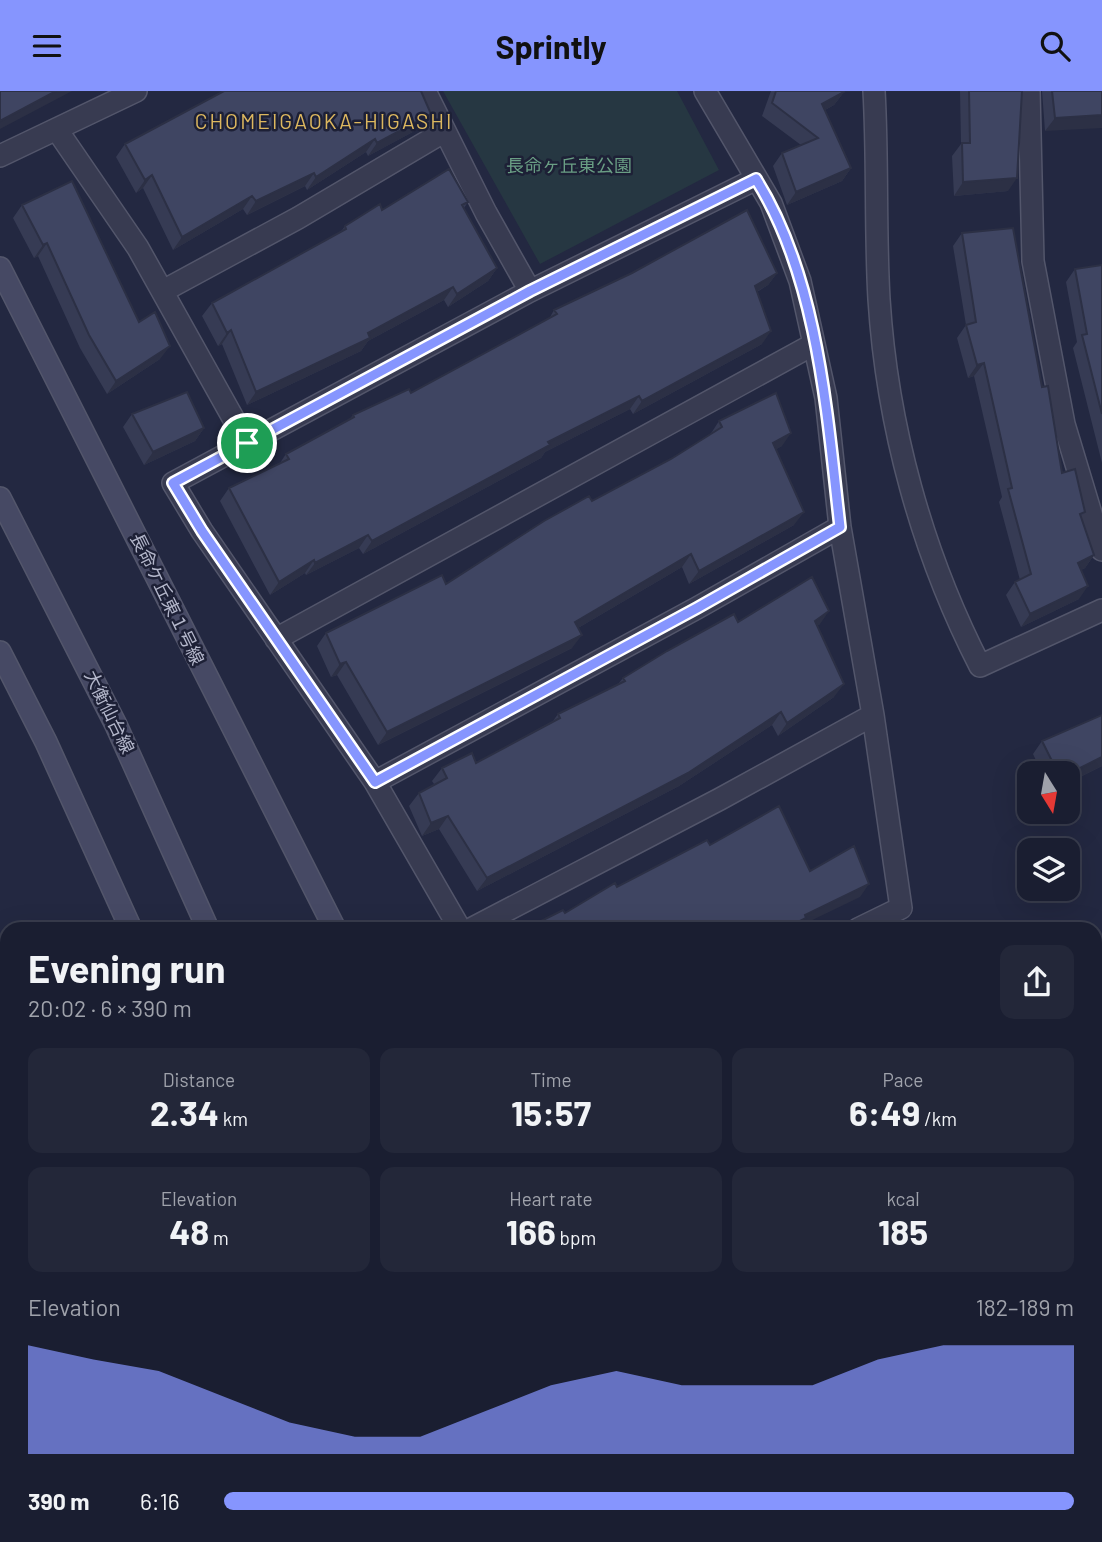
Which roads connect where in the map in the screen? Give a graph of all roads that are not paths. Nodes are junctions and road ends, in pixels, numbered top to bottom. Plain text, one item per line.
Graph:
1 (135, 91) edge
2 (425, 91) edge
3 (705, 91) edge
4 (874, 91) edge
5 (1029, 91) edge
6 (57, 130) junction
7 (445, 131) junction
8 (0, 156) edge
9 (756, 179) junction
10 (0, 268) edge
11 (163, 291) junction
12 (530, 291) junction
13 (814, 344) junction
14 (247, 443) junction
15 (0, 498) edge
16 (840, 527) junction
17 (1102, 550) edge
18 (1102, 610) edge
19 (276, 639) junction
20 (0, 652) edge
21 (873, 715) junction
22 (375, 782) junction
23 (128, 922) edge
24 (205, 922) edge
25 (331, 922) edge
26 (456, 922) edge
27 (484, 922) edge
28 (872, 922) edge

1 - 6 street
2 - 7 street
3 - 9 street
4 - 18 street
5 - 17 street
6 - 8 street
6 - 11 street
7 - 11 street
7 - 12 street
9 - 12 street
9 - 13 street
10 - 25 main road, 長命ケ丘東１号線
11 - 14 street
12 - 14 street
13 - 16 street
13 - 19 street
14 - 19 street
15 - 24 main road, 大衡仙台線
16 - 21 street
16 - 22 street
19 - 22 street
20 - 23 main road
21 - 27 street
21 - 28 street
22 - 26 street

